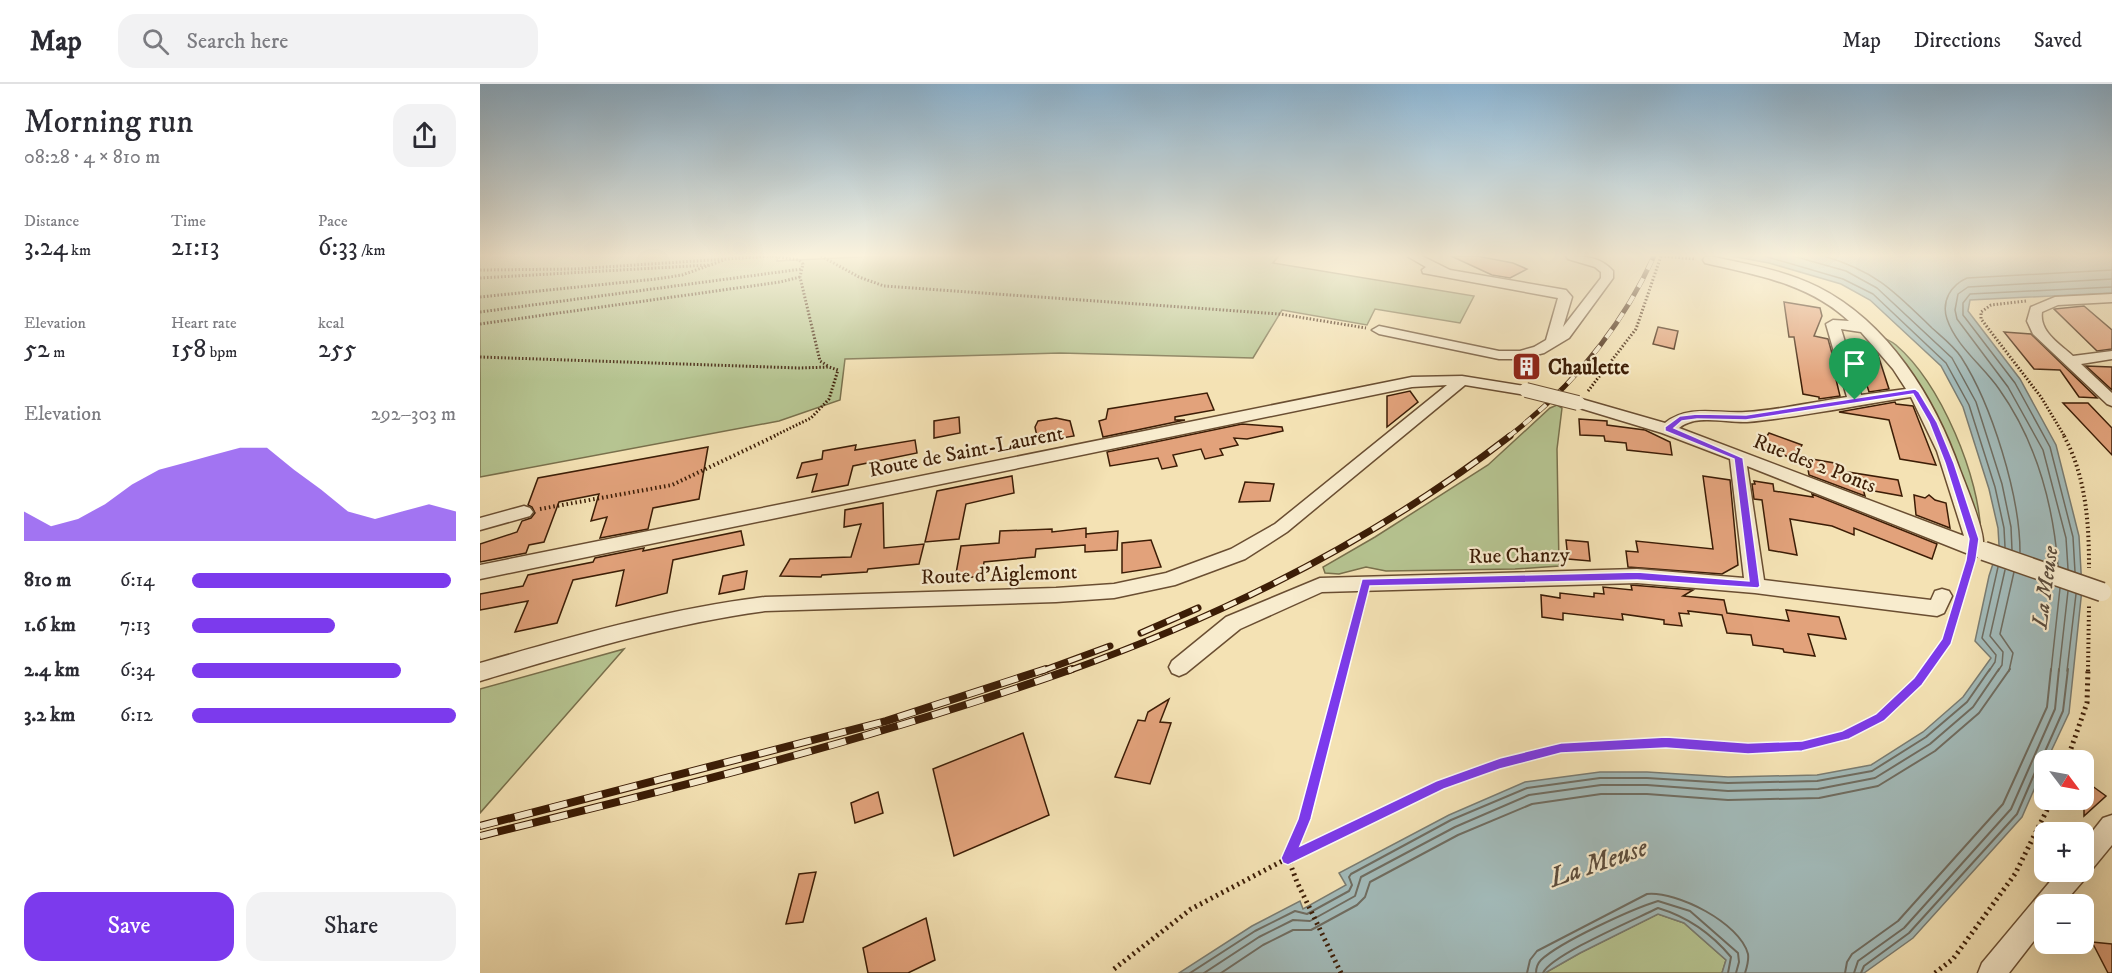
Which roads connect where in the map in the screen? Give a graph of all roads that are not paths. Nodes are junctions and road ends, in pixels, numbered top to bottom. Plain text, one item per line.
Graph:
1 (1565, 297) edge
2 (1592, 297) edge
3 (1828, 297) edge
4 (2112, 298) edge
5 (1864, 326) junction
6 (1379, 330) road end
7 (1554, 342) junction
8 (2112, 355) edge
9 (1499, 356) junction
10 (2072, 361) junction
11 (1462, 380) junction
12 (1485, 381) junction
13 (1915, 392) junction
14 (1855, 400) junction
15 (2112, 401) edge
16 (1668, 429) junction
17 (1738, 458) junction
18 (524, 512) road end
19 (480, 524) edge
20 (1978, 550) junction
21 (480, 572) edge
22 (1755, 586) junction
23 (1942, 596) dead end
24 (2101, 596) edge
25 (1179, 667) dead end
26 (480, 672) edge
27 (2112, 825) edge
28 (2094, 848) edge
29 (2066, 882) edge
30 (2056, 894) edge
31 (2034, 921) edge
32 (1992, 973) edge

1 - 7 street
2 - 7 street
3 - 5 street
4 - 10 street
5 - 13 street
5 - 14 street
6 - 9 street
7 - 9 street
8 - 10 street
9 - 12 street
10 - 15 street
11 - 12 street, Route de Saint-Laurent
11 - 21 street, Route de Saint-Laurent
11 - 26 street, Route d'Aiglemont
12 - 16 street, Rue des 2 Ponts, bridge
13 - 14 street
13 - 20 street
14 - 16 street
16 - 17 street, Rue des 2 Ponts
17 - 20 street, Rue des 2 Ponts
17 - 22 street
18 - 19 street
20 - 24 street, Rue des 2 Ponts, bridge
22 - 23 street, Rue Chanzy
22 - 25 street, Rue Chanzy
27 - 28 street
29 - 30 street
31 - 32 street

